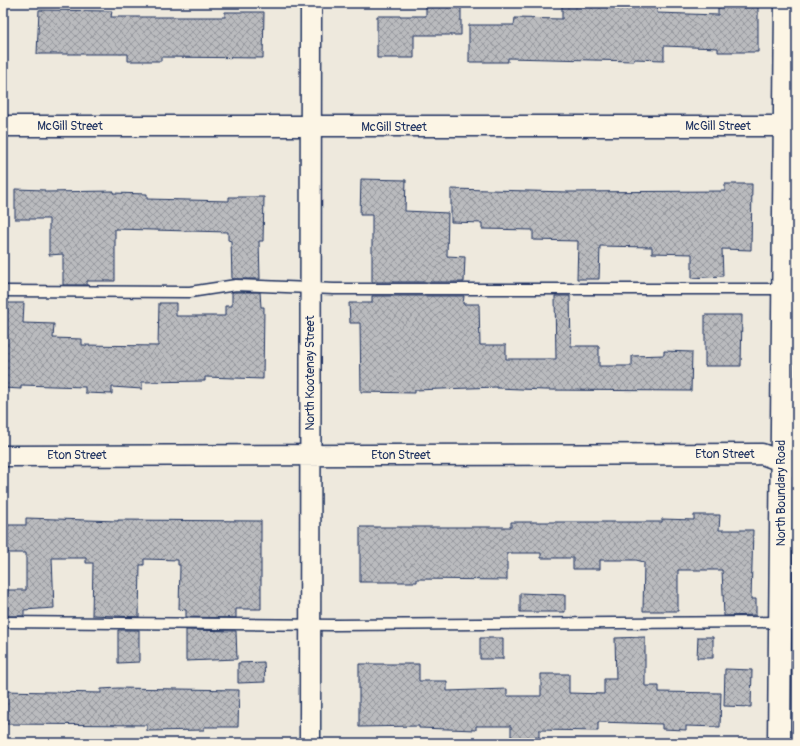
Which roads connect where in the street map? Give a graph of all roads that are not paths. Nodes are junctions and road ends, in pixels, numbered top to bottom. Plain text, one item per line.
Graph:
1 (311, 3) edge
2 (786, 3) edge
3 (3, 126) edge
4 (784, 126) junction
5 (311, 127) junction
6 (310, 288) junction
7 (783, 289) junction
8 (3, 291) edge
9 (310, 455) junction
10 (3, 456) edge
11 (789, 464) edge
12 (3, 622) edge
13 (780, 622) junction
14 (310, 625) junction
15 (310, 743) edge
16 (779, 743) edge

1 - 5 street, North Kootenay Street
2 - 4 street, North Boundary Road
3 - 5 street, McGill Street
4 - 5 street, McGill Street
4 - 7 street, North Boundary Road
5 - 6 street, North Kootenay Street
6 - 7 lane
6 - 8 lane
6 - 9 street, North Kootenay Street
7 - 11 street, North Boundary Road
9 - 10 street, Eton Street
9 - 11 street, Eton Street
9 - 14 street, North Kootenay Street
11 - 13 street, North Boundary Road
12 - 14 lane
13 - 14 lane
13 - 16 street, North Boundary Road
14 - 15 street, North Kootenay Street

